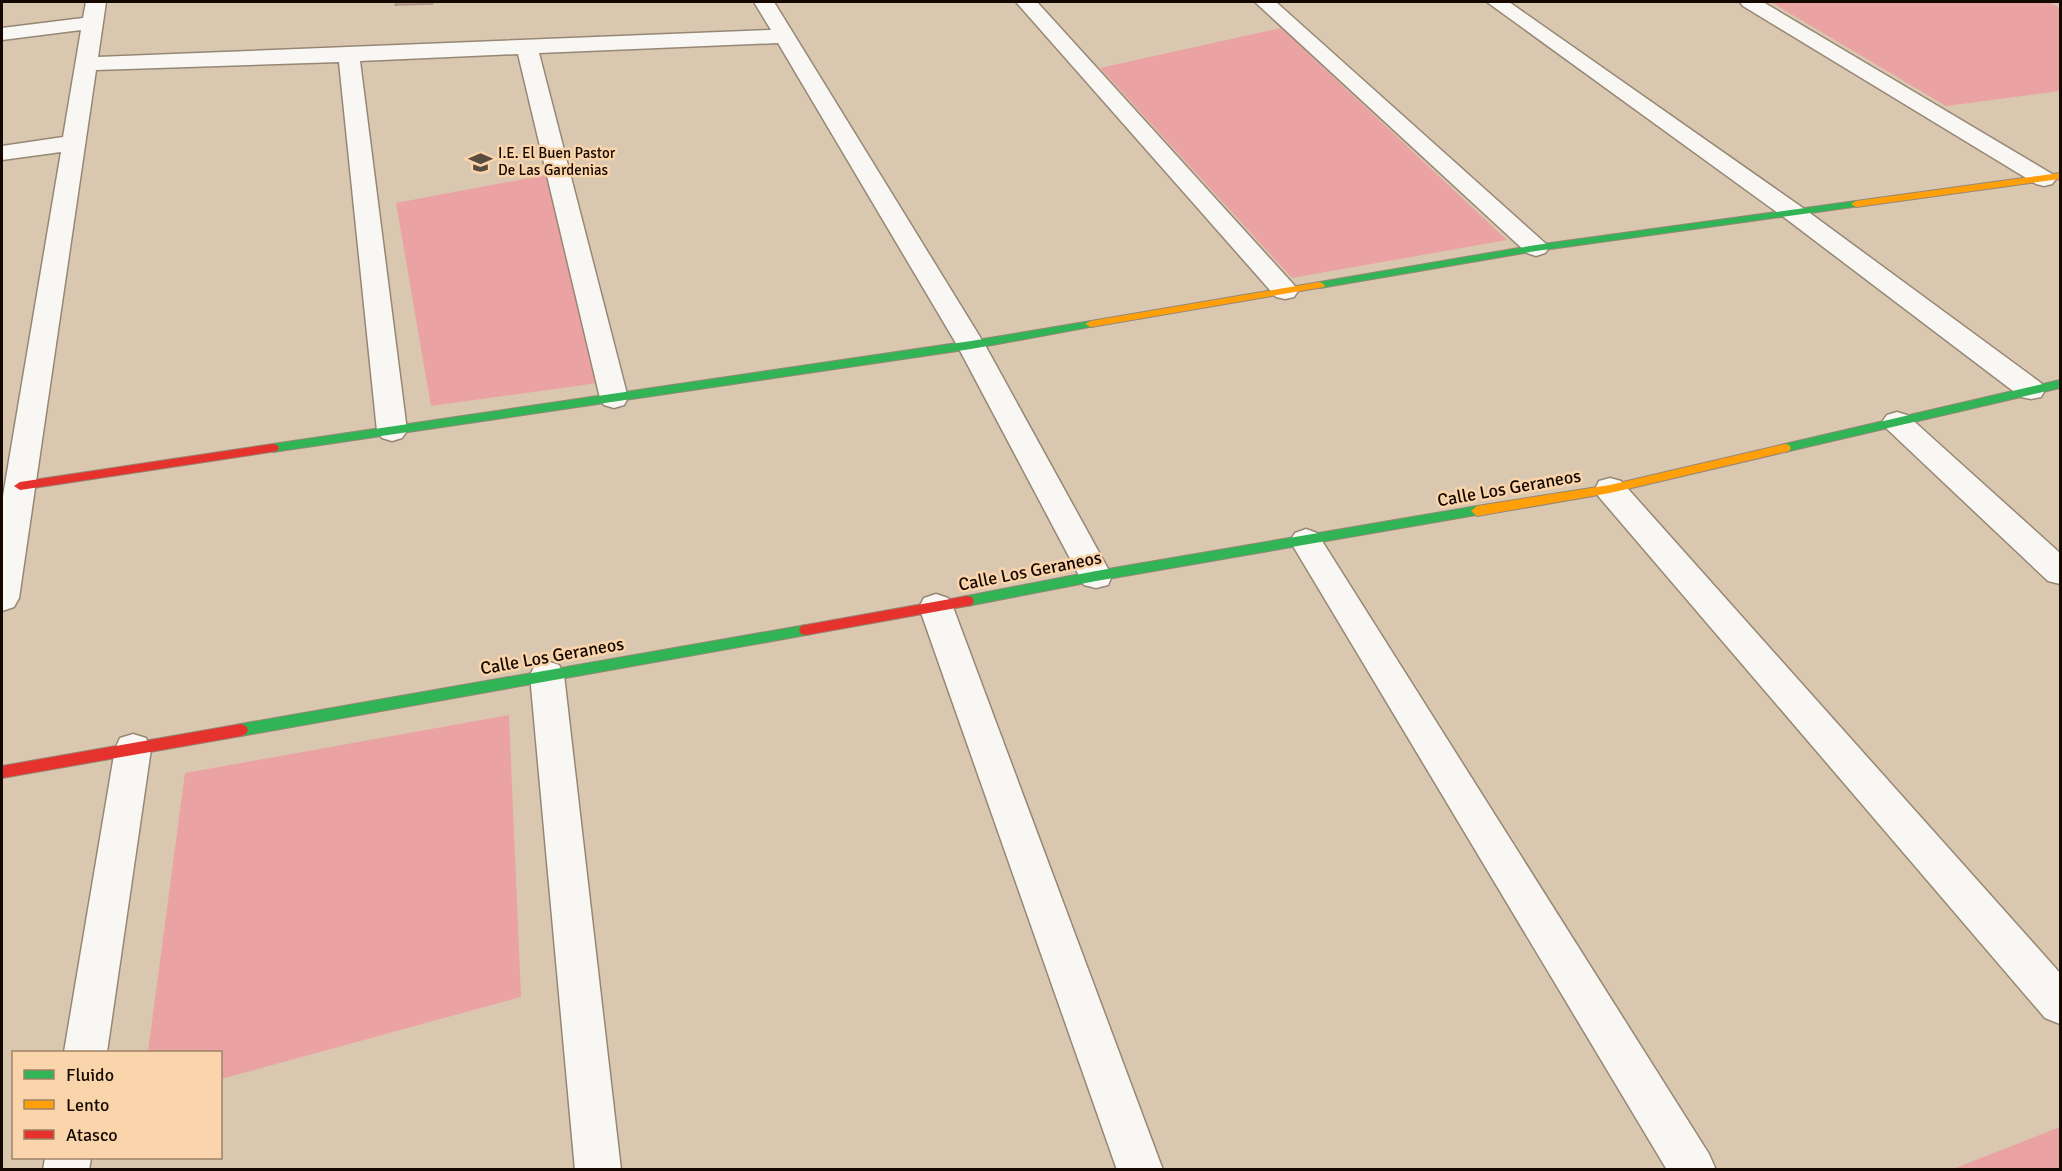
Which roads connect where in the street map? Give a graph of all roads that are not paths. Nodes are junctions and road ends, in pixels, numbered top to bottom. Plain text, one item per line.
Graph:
1 (764, 2) edge
2 (1026, 2) edge
3 (1265, 2) edge
4 (1497, 2) edge
5 (1750, 2) edge
6 (94, 12) edge
7 (2, 34) edge
8 (785, 36) junction
9 (527, 46) junction
10 (349, 55) junction
11 (85, 64) junction
12 (72, 143) junction
13 (2, 153) edge
14 (2052, 178) edge
15 (1794, 213) junction
16 (1536, 248) junction
17 (1285, 291) junction
18 (971, 345) junction
19 (2061, 384) edge
20 (2031, 390) junction
21 (614, 398) junction
22 (1897, 422) junction
23 (392, 431) junction
24 (20, 486) junction
25 (1610, 489) junction
26 (1306, 541) junction
27 (2061, 572) edge
28 (1096, 576) junction
29 (2, 598) edge
30 (936, 607) junction
31 (547, 675) junction
32 (133, 749) junction
33 (2, 772) edge
34 (2061, 1004) edge
35 (85, 1051) edge
36 (598, 1170) edge
37 (1140, 1170) edge
38 (1693, 1170) edge

1 - 8 street
2 - 17 street
3 - 16 street
4 - 15 street
5 - 14 street
6 - 7 street
6 - 11 street
8 - 9 street
8 - 18 street
9 - 10 street
9 - 21 street
10 - 11 street
10 - 23 street
11 - 12 street
12 - 13 street
12 - 24 street
14 - 15 street
15 - 16 street
15 - 20 street
16 - 17 street
17 - 18 street
18 - 21 street
18 - 28 street
19 - 20 street, Calle Los Geraneos
20 - 22 street, Calle Los Geraneos
21 - 23 street
22 - 25 street, Calle Los Geraneos
22 - 27 street
23 - 24 street
24 - 29 street
25 - 26 street, Calle Los Geraneos
25 - 34 street
26 - 28 street, Calle Los Geraneos
26 - 38 street
28 - 30 street, Calle Los Geraneos
30 - 31 street, Calle Los Geraneos
30 - 37 street
31 - 32 street, Calle Los Geraneos
31 - 36 street
32 - 33 street, Calle Los Geraneos
32 - 35 street

